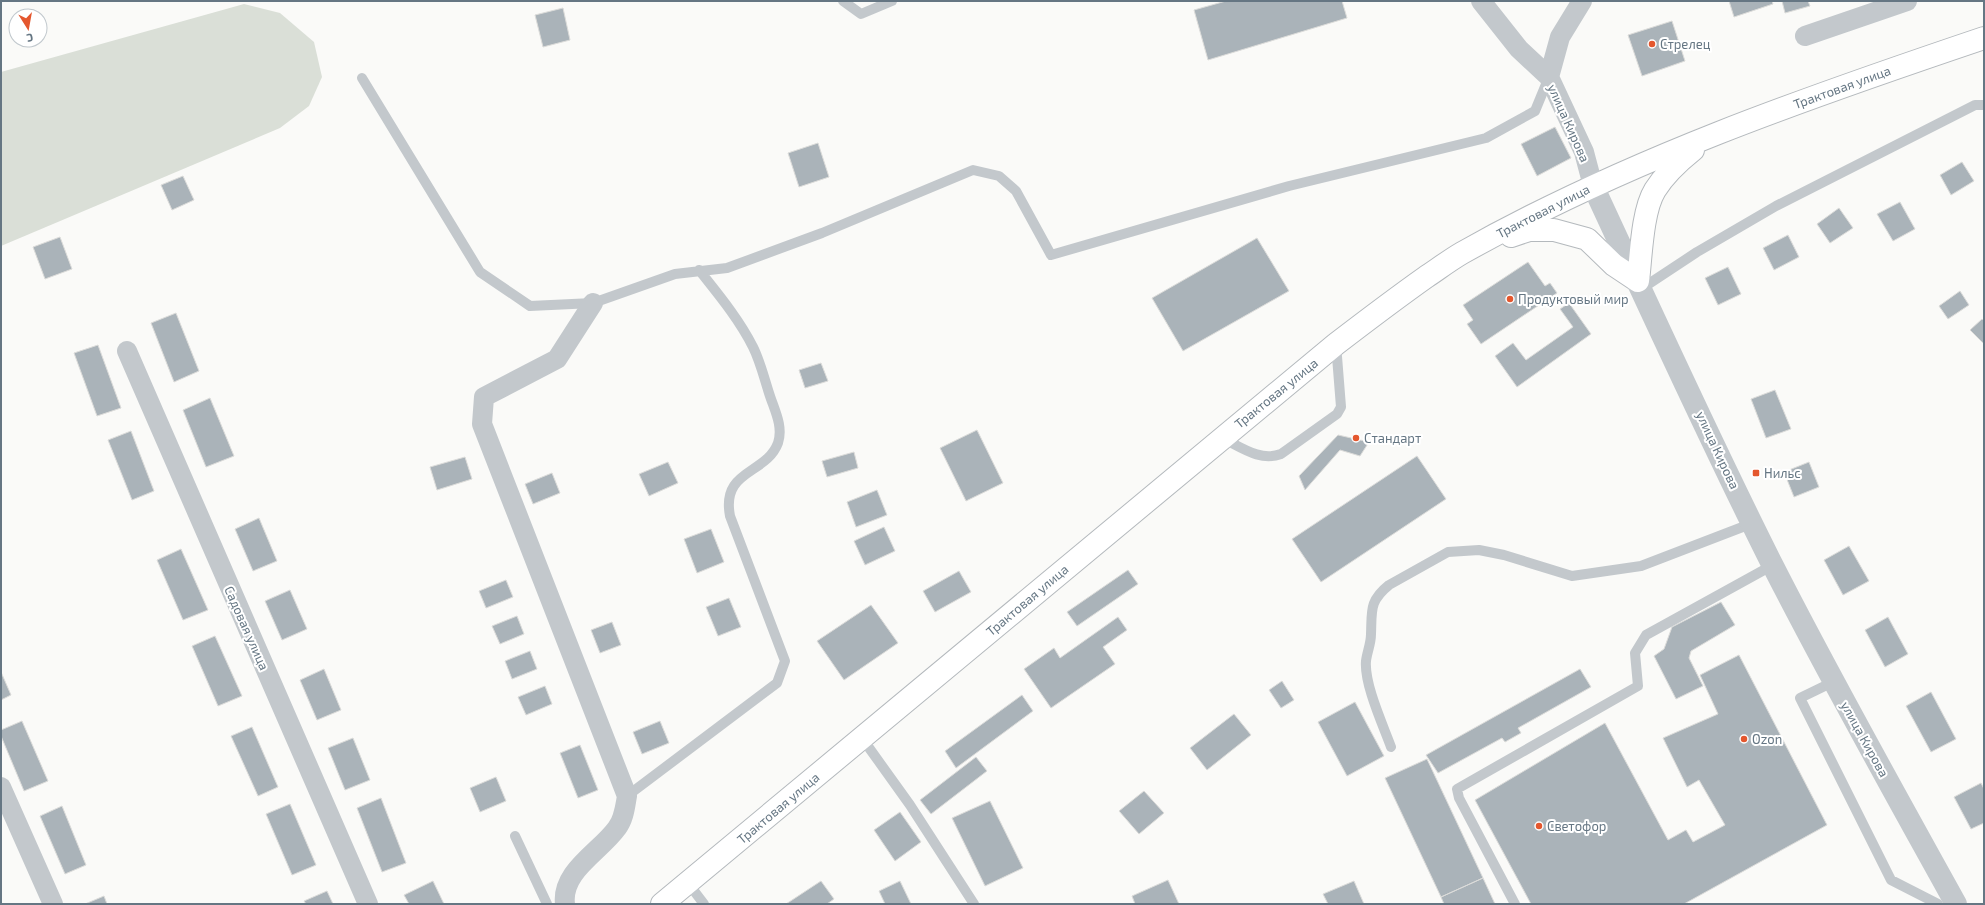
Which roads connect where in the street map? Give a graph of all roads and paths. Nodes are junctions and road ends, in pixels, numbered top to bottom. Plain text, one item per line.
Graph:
1 (843, 1) edge
2 (892, 1) edge
3 (1482, 1) edge
4 (1582, 1) edge
5 (1907, 1) edge
6 (1805, 36) dead end
7 (1984, 38) edge
8 (1549, 77) junction
9 (362, 78) dead end
10 (1984, 105) edge
11 (1710, 136) junction
12 (1593, 186) junction
13 (1461, 254) junction
14 (699, 270) junction
15 (1640, 285) junction
16 (593, 303) junction
17 (1336, 344) junction
18 (127, 351) dead end
19 (1222, 438) junction
20 (1753, 523) junction
21 (1773, 565) junction
22 (1833, 682) junction
23 (862, 738) junction
24 (1391, 747) dead end
25 (1, 787) edge
26 (627, 796) junction
27 (515, 836) dead end
28 (688, 883) junction
29 (53, 904) edge
30 (368, 904) edge
31 (547, 904) edge
32 (565, 904) edge
33 (662, 904) edge
34 (704, 904) edge
35 (974, 904) edge
36 (1515, 904) edge
37 (1938, 904) edge
38 (1956, 904) edge

1 - 2 lane
3 - 8 street, улица Кирова
4 - 8 street
5 - 6 street
7 - 11 highway, Трактовая улица
8 - 12 street, улица Кирова
8 - 14 lane
9 - 16 lane
10 - 15 lane
11 - 12 highway, Трактовая улица
11 - 15 highway
12 - 13 highway, Трактовая улица
12 - 15 street, улица Кирова
13 - 15 highway
13 - 17 highway, Трактовая улица
14 - 16 lane
14 - 26 lane
15 - 20 street, улица Кирова
16 - 26 street
17 - 19 highway, Трактовая улица
17 - 19 lane
18 - 30 street, Садовая улица
19 - 23 highway, Трактовая улица
20 - 21 street, улица Кирова
20 - 24 lane
21 - 22 street, улица Кирова
21 - 36 lane
22 - 37 lane
22 - 38 street, улица Кирова
23 - 28 highway, Трактовая улица
23 - 35 lane
25 - 29 street
26 - 32 street
27 - 31 lane
28 - 33 highway, Трактовая улица
28 - 34 lane

